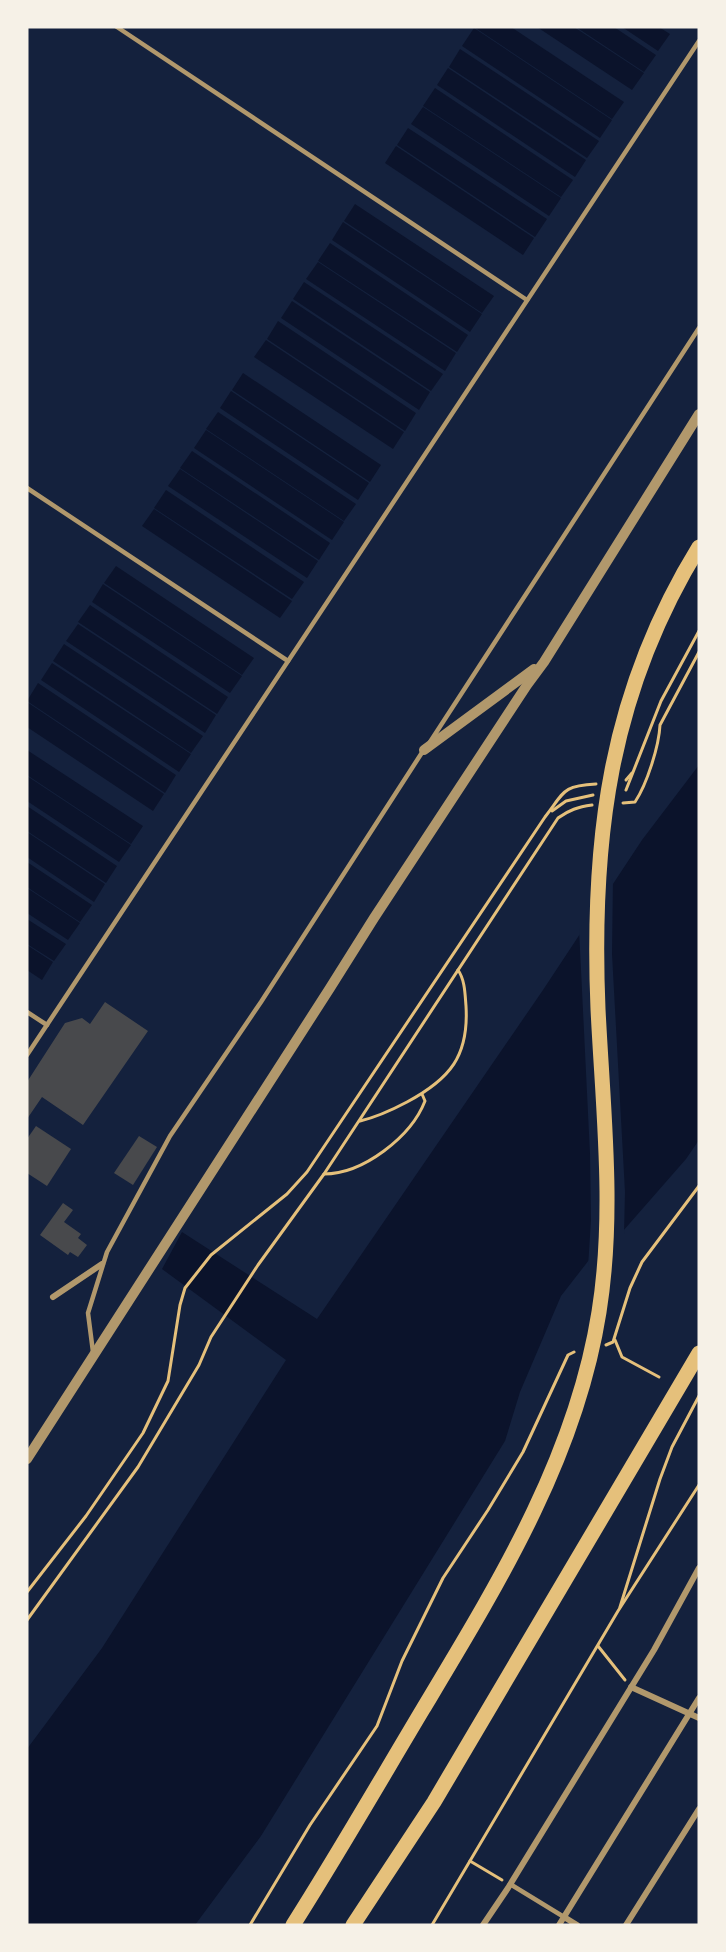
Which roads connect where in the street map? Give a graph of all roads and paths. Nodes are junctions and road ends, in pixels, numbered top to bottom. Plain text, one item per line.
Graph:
1 (117, 27) edge
2 (699, 41) edge
3 (527, 300) junction
4 (699, 328) edge
5 (699, 414) edge
6 (27, 488) edge
7 (699, 547) edge
8 (699, 631) edge
9 (699, 652) edge
10 (288, 661) junction
11 (544, 662) junction
12 (424, 750) junction
13 (622, 782) dead end
14 (599, 784) dead end
15 (615, 804) dead end
16 (594, 805) dead end
17 (458, 970) junction
18 (27, 1012) edge
19 (47, 1025) junction
20 (27, 1055) edge
21 (422, 1094) junction
22 (358, 1122) junction
23 (324, 1174) junction
24 (699, 1186) edge
25 (102, 1264) junction
26 (53, 1297) dead end
27 (574, 1352) dead end
28 (699, 1353) edge
29 (94, 1355) junction
30 (659, 1377) dead end
31 (693, 1395) dead end
32 (699, 1396) edge
33 (27, 1459) edge
34 (699, 1485) edge
35 (699, 1568) edge
36 (27, 1592) edge
37 (618, 1611) junction
38 (27, 1620) edge
39 (598, 1646) junction
40 (631, 1687) junction
41 (699, 1698) edge
42 (690, 1713) junction
43 (699, 1718) edge
44 (699, 1809) edge
45 (470, 1861) junction
46 (510, 1884) junction
47 (564, 1917) junction
48 (250, 1925) edge
49 (293, 1925) edge
50 (353, 1925) edge
51 (432, 1925) edge
52 (483, 1925) edge
53 (559, 1925) edge
54 (577, 1925) edge
55 (626, 1925) edge

1 - 3 lane
2 - 3 lane
3 - 10 lane
4 - 12 lane
5 - 11 street
6 - 10 lane
7 - 49 highway
8 - 13 path
9 - 15 path
10 - 19 lane
11 - 12 street
11 - 29 street
12 - 25 lane
14 - 36 path
16 - 17 path
17 - 21 path
17 - 22 path
18 - 19 lane
19 - 20 lane
21 - 22 path
21 - 23 path
22 - 23 path
23 - 38 path
24 - 30 path
25 - 26 street
25 - 29 lane
27 - 48 path
28 - 50 highway
29 - 33 street
31 - 32 path
32 - 37 path
34 - 37 path
35 - 40 street
37 - 39 path
39 - 40 path
39 - 45 path
40 - 42 street
40 - 46 street
41 - 42 street
42 - 43 street
42 - 47 street
44 - 55 street
45 - 46 path
45 - 51 path
46 - 47 lane
46 - 52 street
47 - 53 street
47 - 54 street

